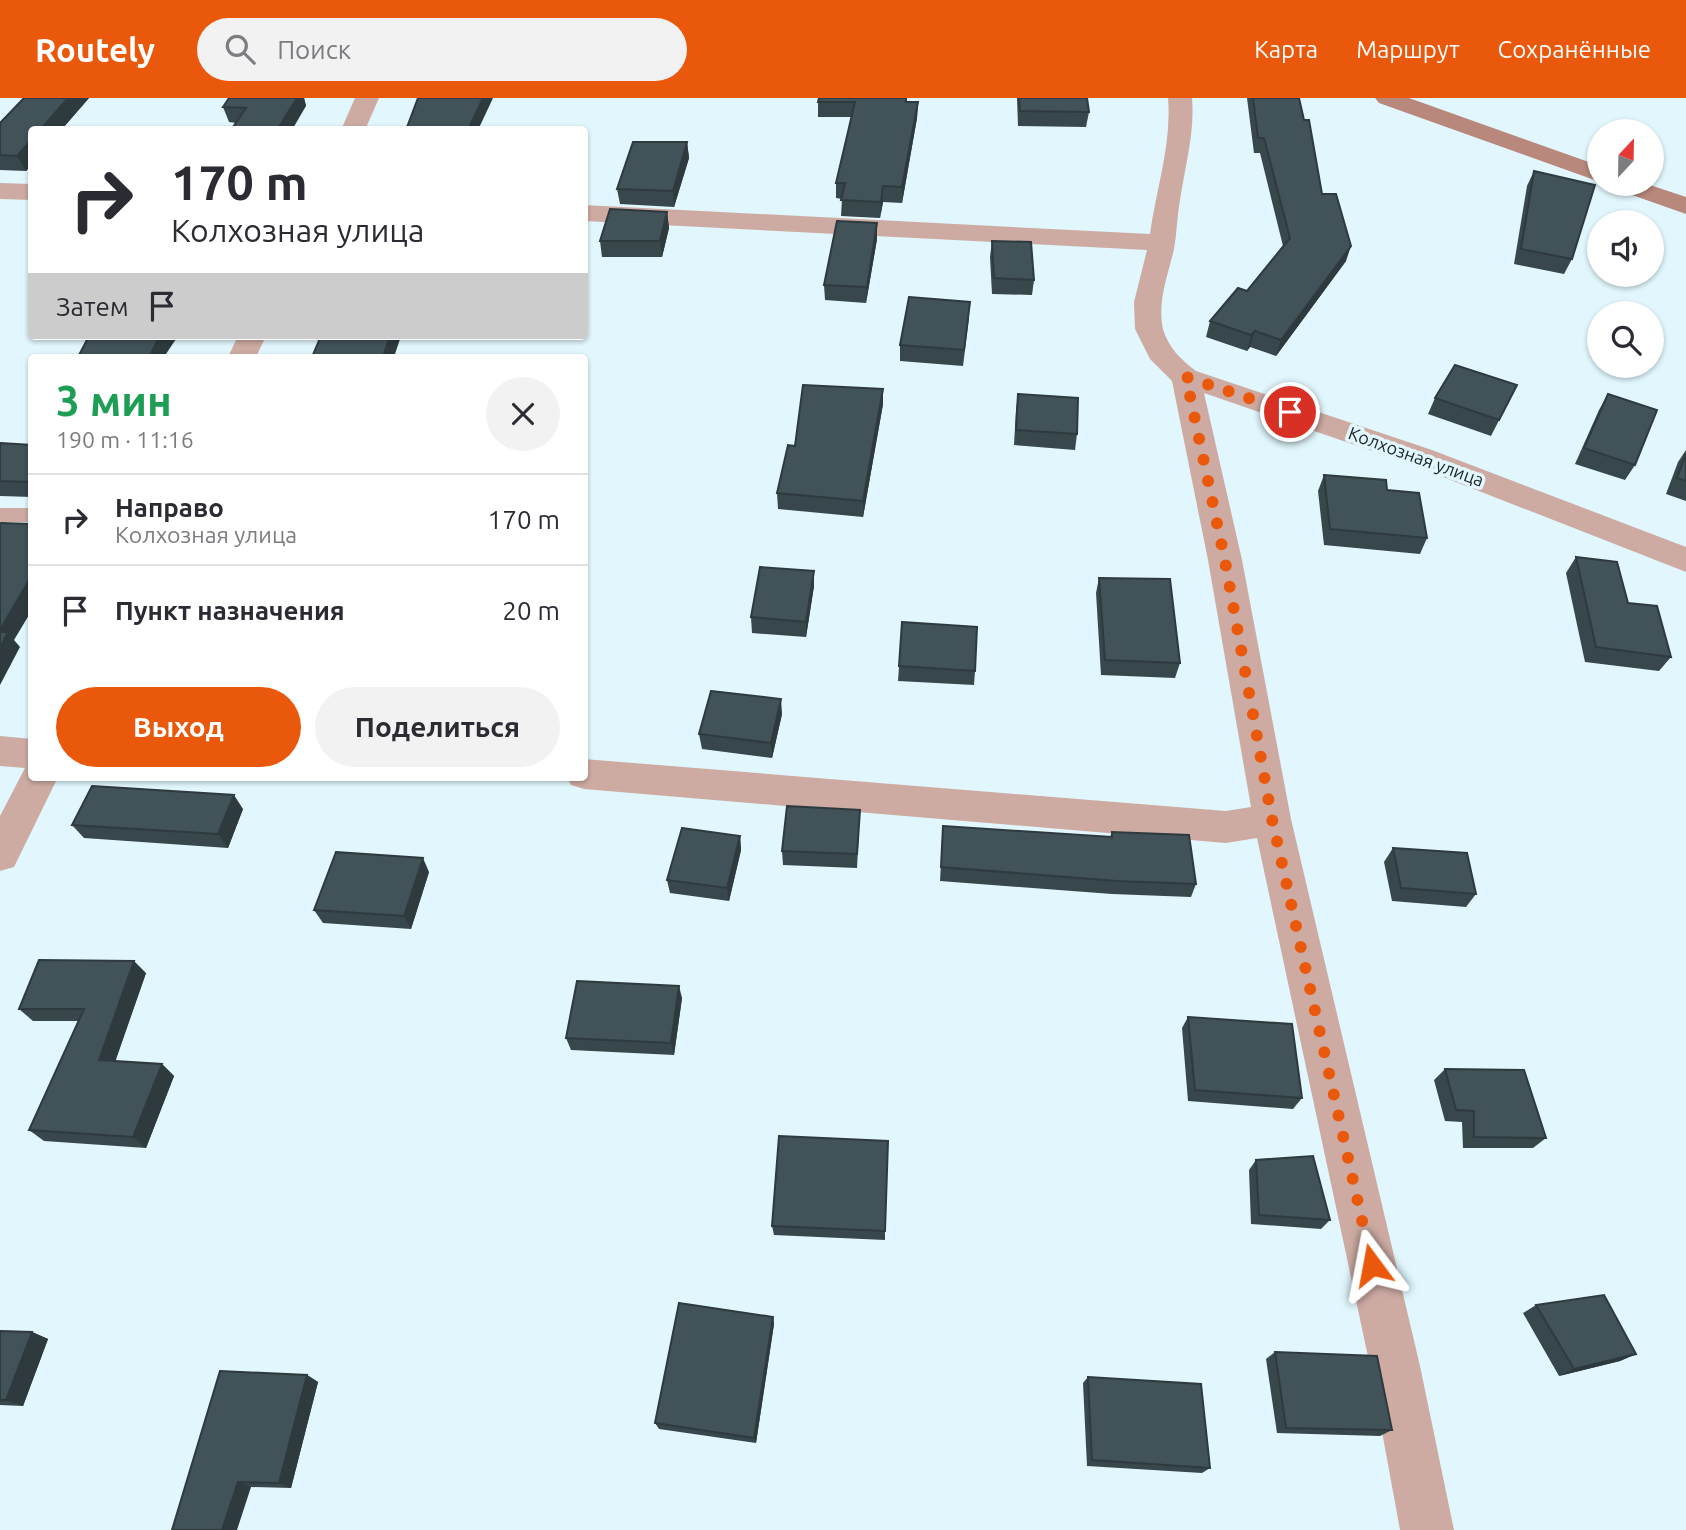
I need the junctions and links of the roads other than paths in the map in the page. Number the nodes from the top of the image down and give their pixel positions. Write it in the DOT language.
graph roads {
  1 [pos="368,98"];
  2 [pos="1180,98"];
  3 [pos="1387,98"];
  4 [pos="355,126"];
  5 [pos="1587,170"];
  6 [pos="0,191"];
  7 [pos="28,192"];
  8 [pos="1658,196"];
  9 [pos="1686,206"];
  10 [pos="588,213"];
  11 [pos="1162,243"];
  12 [pos="1186,377"];
  13 [pos="0,515"];
  14 [pos="28,515"];
  15 [pos="1686,560"];
  16 [pos="0,751"];
  17 [pos="28,754"];
  18 [pos="588,774"];
  19 [pos="37,781"];
  20 [pos="1272,819"];
  21 [pos="0,855"];
  22 [pos="1427,1530"];
  1 -- 4 [label="street"];
  2 -- 11 [label="street, Колхозная улица"];
  3 -- 5 [label="street"];
  6 -- 7 [label="street"];
  8 -- 9 [label="street"];
  10 -- 11 [label="street"];
  11 -- 12 [label="street, Колхозная улица"];
  12 -- 15 [label="street, Колхозная улица"];
  12 -- 20 [label="street"];
  13 -- 14 [label="lane"];
  16 -- 17 [label="street"];
  18 -- 20 [label="street"];
  19 -- 21 [label="street"];
  20 -- 22 [label="street"];
}
